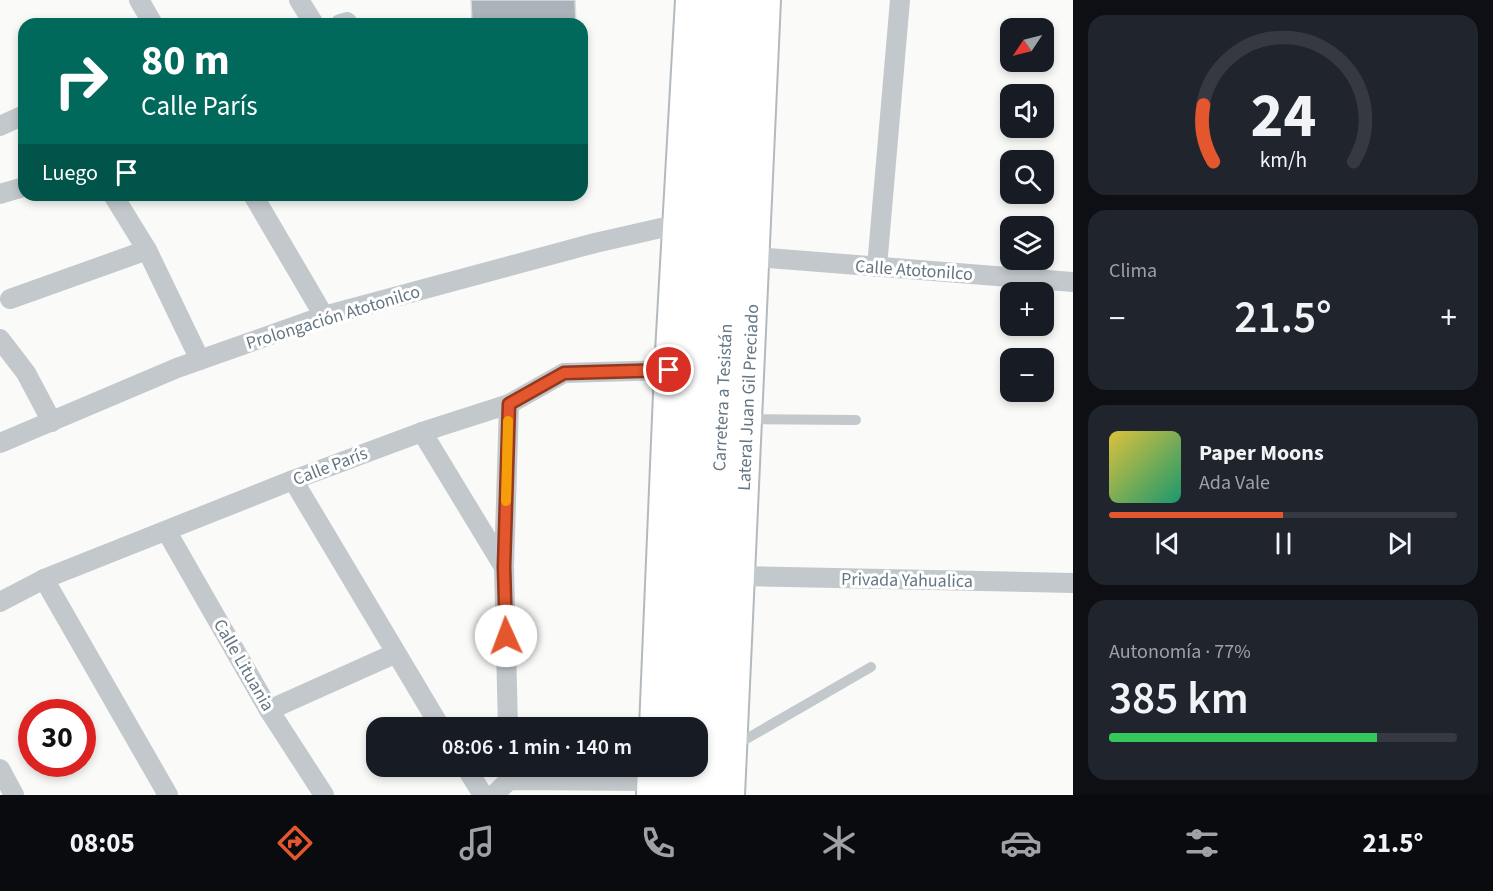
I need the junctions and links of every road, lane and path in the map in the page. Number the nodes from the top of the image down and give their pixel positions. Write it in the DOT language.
graph roads {
  1 [pos="139,0"];
  2 [pos="299,0"];
  3 [pos="690,0"];
  4 [pos="714,0"];
  5 [pos="741,0"];
  6 [pos="766,0"];
  7 [pos="900,0"];
  8 [pos="150,18"];
  9 [pos="310,18"];
  10 [pos="750,77"];
  11 [pos="18,118"];
  12 [pos="0,126"];
  13 [pos="18,188"];
  14 [pos="0,194"];
  15 [pos="117,201"];
  16 [pos="257,201"];
  17 [pos="677,228"];
  18 [pos="147,250"];
  19 [pos="755,256"];
  20 [pos="877,267"];
  21 [pos="1073,282"];
  22 [pos="9,299"];
  23 [pos="324,316"];
  24 [pos="0,339"];
  25 [pos="200,360"];
  26 [pos="669,370"];
  27 [pos="509,404"];
  28 [pos="748,419"];
  29 [pos="856,420"];
  30 [pos="52,422"];
  31 [pos="422,432"];
  32 [pos="0,443"];
  33 [pos="293,480"];
  34 [pos="167,532"];
  35 [pos="504,567"];
  36 [pos="741,576"];
  37 [pos="44,579"];
  38 [pos="1073,584"];
  39 [pos="0,602"];
  40 [pos="394,654"];
  41 [pos="871,667"];
  42 [pos="269,710"];
  43 [pos="434,717"];
  44 [pos="508,717"];
  45 [pos="654,717"];
  46 [pos="682,717"];
  47 [pos="732,747"];
  48 [pos="0,769"];
  49 [pos="472,777"];
  50 [pos="506,777"];
  51 [pos="564,777"];
  52 [pos="659,784"];
  53 [pos="14,795"];
  54 [pos="168,795"];
  55 [pos="324,795"];
  56 [pos="483,795"];
  57 [pos="494,795"];
  58 [pos="704,795"];
  59 [pos="730,795"];
  1 -- 8 [label="street"];
  2 -- 9 [label="street"];
  3 -- 17 [label="main road"];
  4 -- 46 [label="main road, Carretera a Tesistán"];
  5 -- 10 [label="main road, Carretera a Tesistán"];
  6 -- 10 [label="main road, Lateral Juan Gil Preciado"];
  7 -- 20 [label="street"];
  10 -- 19 [label="main road, Lateral Juan Gil Preciado"];
  10 -- 58 [label="main road, Carretera a Tesistán"];
  11 -- 12 [label="street"];
  13 -- 14 [label="street"];
  15 -- 18 [label="street"];
  16 -- 23 [label="street"];
  17 -- 23 [label="street, Prolongación Atotonilco"];
  17 -- 26 [label="main road"];
  18 -- 22 [label="street"];
  18 -- 25 [label="street"];
  19 -- 20 [label="street, Calle Atotonilco"];
  19 -- 28 [label="main road, Lateral Juan Gil Preciado"];
  20 -- 21 [label="street, Calle Atotonilco"];
  23 -- 25 [label="street, Prolongación Atotonilco"];
  24 -- 30 [label="street"];
  25 -- 30 [label="street, Prolongación Atotonilco"];
  26 -- 27 [label="street, Calle París"];
  26 -- 45 [label="main road"];
  27 -- 31 [label="street, Calle París"];
  27 -- 35 [label="street"];
  28 -- 29 [label="lane"];
  28 -- 36 [label="main road, Lateral Juan Gil Preciado"];
  30 -- 32 [label="street, Prolongación Atotonilco"];
  31 -- 33 [label="street, Calle París"];
  31 -- 35 [label="street"];
  33 -- 34 [label="street, Calle París"];
  33 -- 40 [label="street"];
  34 -- 37 [label="street, Calle París"];
  34 -- 42 [label="street, Calle Lituania"];
  35 -- 44 [label="street"];
  36 -- 38 [label="street, Privada Yahualica"];
  36 -- 47 [label="main road, Lateral Juan Gil Preciado"];
  37 -- 39 [label="street, Calle París"];
  37 -- 54 [label="street"];
  40 -- 42 [label="street"];
  40 -- 43 [label="street"];
  41 -- 47 [label="lane"];
  42 -- 55 [label="street, Calle Lituania"];
  47 -- 59 [label="main road, Lateral Juan Gil Preciado"];
  48 -- 53 [label="street"];
  49 -- 56 [label="street"];
  50 -- 57 [label="street"];
  51 -- 52 [label="street"];
}
